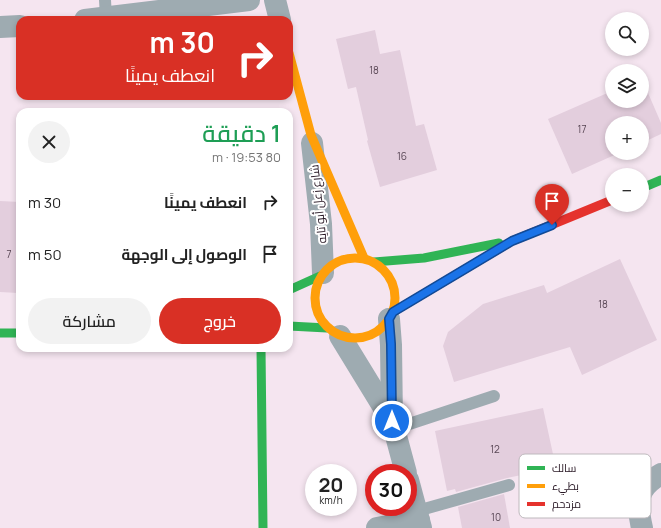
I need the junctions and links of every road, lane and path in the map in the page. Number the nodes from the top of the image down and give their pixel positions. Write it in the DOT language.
graph roads {
  1 [pos="249,0"];
  2 [pos="275,0"];
  3 [pos="99,12"];
  4 [pos="279,16"];
  5 [pos="16,26"];
  6 [pos="0,27"];
  7 [pos="293,68"];
  8 [pos="311,135"];
  9 [pos="661,180"];
  10 [pos="649,185"];
  11 [pos="605,203"];
  12 [pos="512,241"];
  13 [pos="364,258"];
  14 [pos="374,262"];
  15 [pos="322,274"];
  16 [pos="293,288"];
  17 [pos="391,316"];
  18 [pos="293,327"];
  19 [pos="16,332"];
  20 [pos="334,332"];
  21 [pos="0,333"];
  22 [pos="261,352"];
  23 [pos="494,396"];
  24 [pos="393,425"];
  25 [pos="404,464"];
  26 [pos="661,474"];
  27 [pos="651,481"];
  28 [pos="509,484"];
  29 [pos="640,518"];
  30 [pos="419,520"];
  31 [pos="263,528"];
  32 [pos="377,528"];
  33 [pos="642,528"];
  1 -- 3 [label="street"];
  2 -- 4 [label="street"];
  5 -- 6 [label="street"];
  7 -- 8 [label="street, شارع زعل أبو تايه"];
  8 -- 13 [label="street, شارع زعل أبو تايه"];
  8 -- 15 [label="street, شارع زعل أبو تايه"];
  9 -- 10 [label="street"];
  11 -- 12 [label="street"];
  12 -- 14 [label="street"];
  12 -- 17 [label="street"];
  13 -- 14 [label="street"];
  13 -- 15 [label="street"];
  14 -- 17 [label="street"];
  15 -- 16 [label="street"];
  15 -- 20 [label="street"];
  17 -- 20 [label="street"];
  17 -- 24 [label="street"];
  18 -- 20 [label="street"];
  19 -- 21 [label="street"];
  20 -- 24 [label="street"];
  22 -- 31 [label="street"];
  23 -- 24 [label="lane"];
  24 -- 25 [label="street"];
  26 -- 27 [label="street"];
  28 -- 30 [label="lane"];
  29 -- 33 [label="street"];
  30 -- 32 [label="street"];
}
